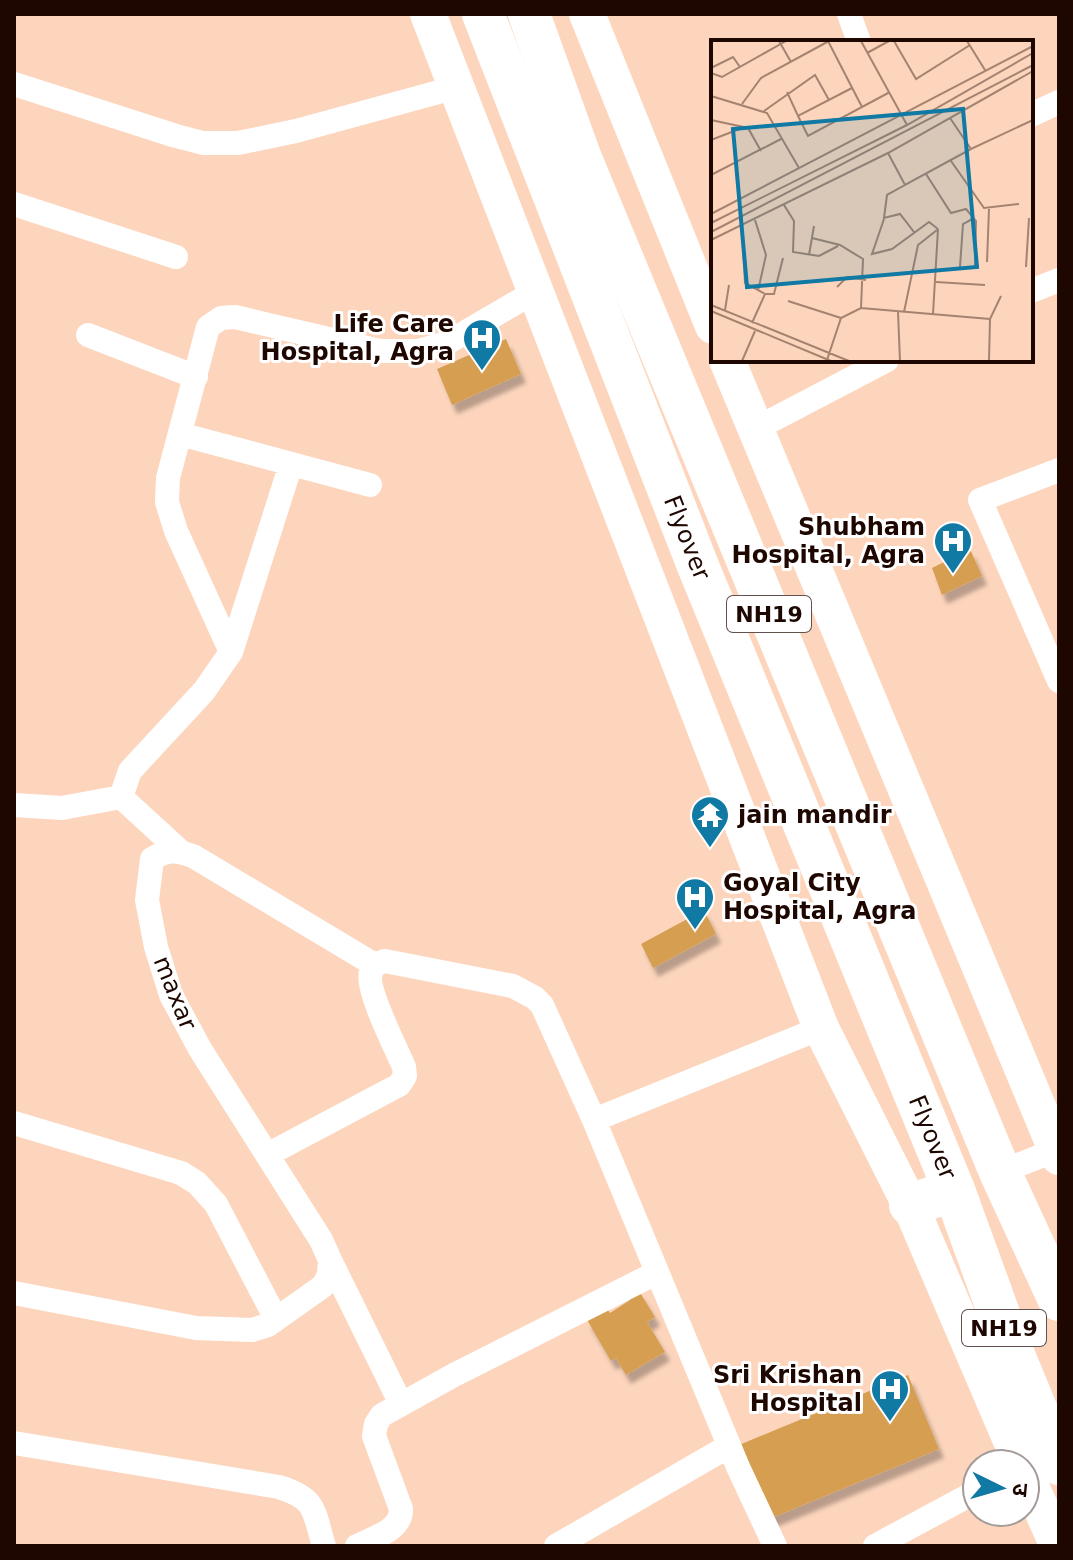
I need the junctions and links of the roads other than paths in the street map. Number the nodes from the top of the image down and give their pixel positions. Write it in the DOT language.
graph roads {
  1 [pos="428,14"];
  2 [pos="483,14"];
  3 [pos="529,14"];
  4 [pos="587,14"];
  5 [pos="849,14"];
  6 [pos="858,40"];
  7 [pos="14,84"];
  8 [pos="457,87"];
  9 [pos="1059,102"];
  10 [pos="1033,114"];
  11 [pos="14,204"];
  12 [pos="176,257"];
  13 [pos="1059,280"];
  14 [pos="1033,290"];
  15 [pos="536,291"];
  16 [pos="711,321"];
  17 [pos="88,335"];
  18 [pos="728,362"];
  19 [pos="883,362"];
  20 [pos="196,377"];
  21 [pos="755,429"];
  22 [pos="180,434"];
  23 [pos="291,464"];
  24 [pos="1059,470"];
  25 [pos="370,485"];
  26 [pos="231,652"];
  27 [pos="1059,681"];
  28 [pos="121,797"];
  29 [pos="14,805"];
  30 [pos="180,851"];
  31 [pos="375,965"];
  32 [pos="821,1028"];
  33 [pos="594,1120"];
  34 [pos="14,1123"];
  35 [pos="1058,1152"];
  36 [pos="267,1155"];
  37 [pos="1000,1172"];
  38 [pos="954,1190"];
  39 [pos="910,1205"];
  40 [pos="330,1260"];
  41 [pos="656,1273"];
  42 [pos="14,1293"];
  43 [pos="1059,1300"];
  44 [pos="276,1319"];
  45 [pos="401,1404"];
  46 [pos="14,1443"];
  47 [pos="729,1446"];
  48 [pos="1014,1448"];
  49 [pos="1059,1464"];
  50 [pos="961,1500"];
  51 [pos="1041,1508"];
  52 [pos="324,1546"];
  53 [pos="357,1546"];
  54 [pos="556,1546"];
  55 [pos="775,1546"];
  56 [pos="875,1546"];
  57 [pos="1058,1546"];
  1 -- 8 [label="main road"];
  2 -- 38 [label="highway, Flyover / NH19"];
  3 -- 37 [label="highway, Flyover / NH19"];
  4 -- 16 [label="main road"];
  5 -- 6 [label="street"];
  7 -- 8 [label="street"];
  8 -- 15 [label="main road"];
  9 -- 10 [label="street"];
  11 -- 12 [label="street"];
  13 -- 14 [label="street"];
  15 -- 20 [label="street"];
  15 -- 32 [label="main road"];
  17 -- 20 [label="street"];
  18 -- 21 [label="main road"];
  19 -- 21 [label="street"];
  20 -- 22 [label="street"];
  21 -- 35 [label="main road"];
  22 -- 23 [label="street"];
  22 -- 26 [label="street"];
  23 -- 25 [label="street"];
  23 -- 26 [label="street"];
  24 -- 27 [label="street"];
  26 -- 28 [label="street"];
  28 -- 29 [label="street"];
  28 -- 30 [label="street"];
  30 -- 31 [label="street"];
  30 -- 36 [label="street, maxar"];
  31 -- 33 [label="street"];
  31 -- 36 [label="street"];
  32 -- 33 [label="street"];
  32 -- 39 [label="main road"];
  33 -- 41 [label="street"];
  34 -- 44 [label="street"];
  35 -- 37 [label="street"];
  36 -- 40 [label="street, maxar"];
  37 -- 43 [label="highway, NH19"];
  38 -- 39 [label="highway"];
  38 -- 49 [label="highway, NH19"];
  39 -- 48 [label="main road"];
  40 -- 44 [label="street"];
  40 -- 45 [label="street, maxar"];
  41 -- 45 [label="street"];
  41 -- 47 [label="street"];
  42 -- 44 [label="street"];
  45 -- 53 [label="street"];
  46 -- 52 [label="street"];
  47 -- 54 [label="street"];
  47 -- 55 [label="street"];
  50 -- 56 [label="street"];
  51 -- 57 [label="main road"];
}
